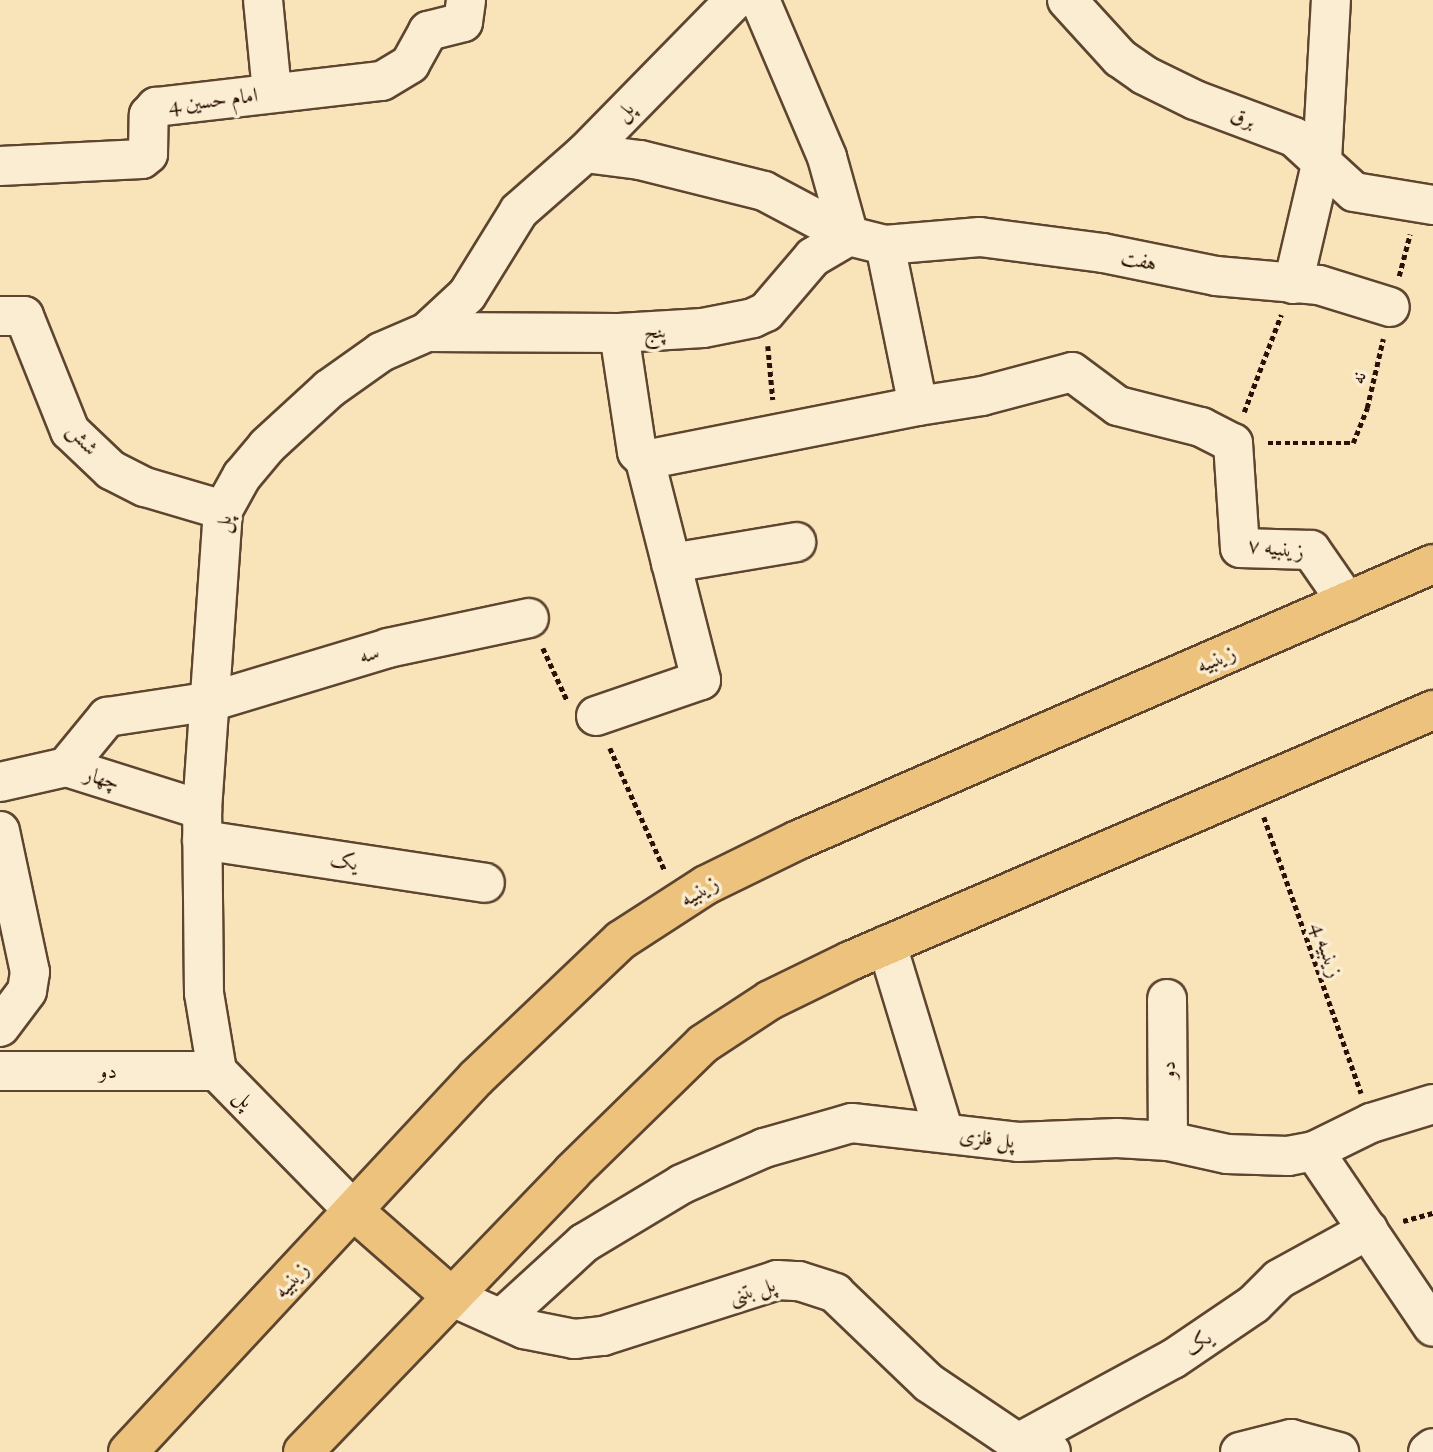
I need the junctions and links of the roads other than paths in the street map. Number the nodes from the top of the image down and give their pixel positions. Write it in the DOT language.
graph roads {
  1 [pos="263,0"];
  2 [pos="466,0"];
  3 [pos="735,0"];
  4 [pos="760,0"];
  5 [pos="1068,0"];
  6 [pos="1331,0"];
  7 [pos="272,92"];
  8 [pos="585,153"];
  9 [pos="1322,160"];
  10 [pos="0,166"];
  11 [pos="1426,204"];
  12 [pos="867,240"];
  13 [pos="1293,284"];
  14 [pos="1390,307"];
  15 [pos="0,316"];
  16 [pos="427,332"];
  17 [pos="619,333"];
  18 [pos="918,405"];
  19 [pos="645,460"];
  20 [pos="223,510"];
  21 [pos="796,542"];
  22 [pos="671,563"];
  23 [pos="1433,564"];
  24 [pos="1347,602"];
  25 [pos="529,618"];
  26 [pos="213,701"];
  27 [pos="1433,710"];
  28 [pos="596,716"];
  29 [pos="66,767"];
  30 [pos="0,782"];
  31 [pos="202,825"];
  32 [pos="0,831"];
  33 [pos="485,883"];
  34 [pos="887,945"];
  35 [pos="1167,999"];
  36 [pos="0,1027"];
  37 [pos="0,1071"];
  38 [pos="217,1071"];
  39 [pos="1433,1104"];
  40 [pos="944,1133"];
  41 [pos="1168,1141"];
  42 [pos="1314,1150"];
  43 [pos="354,1211"];
  44 [pos="1368,1230"];
  45 [pos="452,1297"];
  46 [pos="503,1317"];
  47 [pos="1433,1327"];
  48 [pos="1035,1448"];
  49 [pos="1433,1448"];
  50 [pos="128,1452"];
  51 [pos="303,1452"];
  52 [pos="1240,1452"];
  53 [pos="1339,1452"];
  54 [pos="1428,1452"];
  1 -- 7 [label="street"];
  2 -- 7 [label="street, امام حسین 4"];
  3 -- 8 [label="street, پل"];
  4 -- 12 [label="street"];
  5 -- 9 [label="street, برق"];
  6 -- 9 [label="street"];
  7 -- 10 [label="street, امام حسین 4"];
  8 -- 12 [label="street"];
  8 -- 16 [label="street, پل"];
  9 -- 11 [label="street, برق"];
  9 -- 13 [label="street"];
  12 -- 13 [label="street, هفت"];
  12 -- 17 [label="street, پنج"];
  12 -- 18 [label="street"];
  13 -- 14 [label="street, هفت"];
  15 -- 20 [label="street, شش"];
  16 -- 17 [label="street, پنج"];
  16 -- 20 [label="street, پل"];
  17 -- 19 [label="street"];
  18 -- 19 [label="street"];
  18 -- 24 [label="street, زینبیه ۷"];
  19 -- 22 [label="street"];
  20 -- 26 [label="street, پل"];
  21 -- 22 [label="street"];
  22 -- 28 [label="street"];
  23 -- 24 [label="main road, زینبیه"];
  24 -- 43 [label="main road, زینبیه"];
  25 -- 26 [label="street, سه"];
  26 -- 29 [label="street, سه"];
  26 -- 31 [label="street, پل"];
  27 -- 34 [label="main road"];
  29 -- 30 [label="street, چهار"];
  29 -- 31 [label="street, چهار"];
  31 -- 33 [label="street, یک"];
  31 -- 38 [label="street, پل"];
  32 -- 36 [label="street"];
  34 -- 40 [label="street"];
  34 -- 45 [label="main road"];
  35 -- 41 [label="street, دو"];
  37 -- 38 [label="street, دو"];
  38 -- 43 [label="street, پل"];
  39 -- 42 [label="street, پل فلزی"];
  40 -- 41 [label="street, پل فلزی"];
  40 -- 46 [label="street, پل فلزی"];
  41 -- 42 [label="street, پل فلزی"];
  42 -- 44 [label="street"];
  43 -- 45 [label="main road"];
  43 -- 50 [label="main road, زینبیه"];
  44 -- 47 [label="street"];
  44 -- 48 [label="street, یک"];
  45 -- 46 [label="street, پل بتنی"];
  45 -- 51 [label="main road"];
  46 -- 48 [label="street, پل بتنی"];
  49 -- 54 [label="street"];
  52 -- 53 [label="street"];
}
